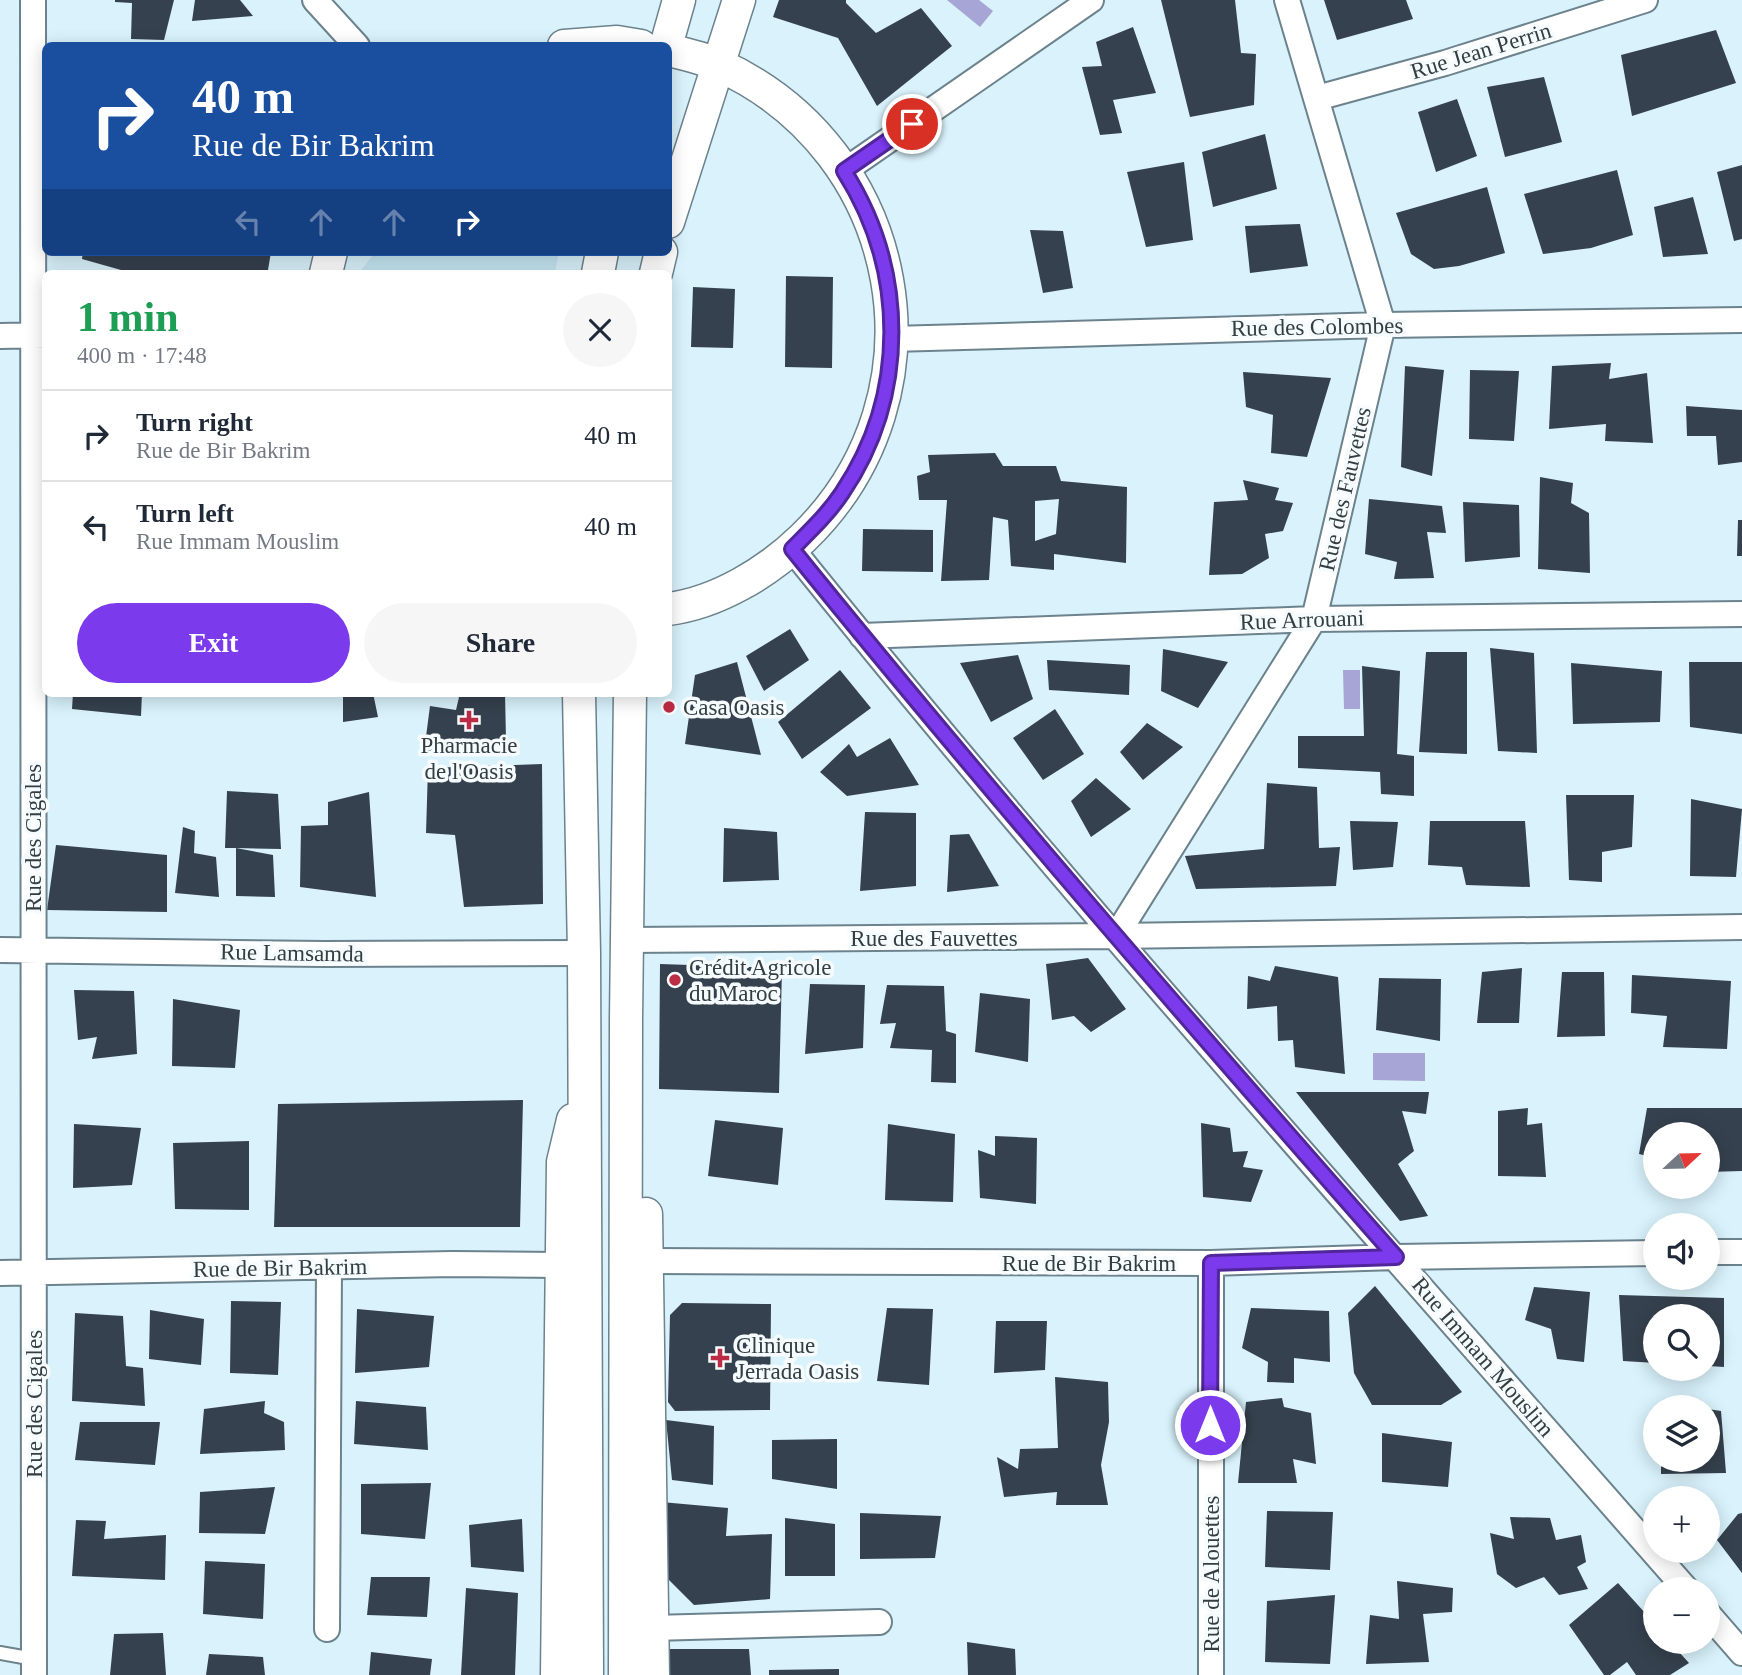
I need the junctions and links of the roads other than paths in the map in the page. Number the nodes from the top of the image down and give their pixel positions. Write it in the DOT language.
graph roads {
  1 [pos="33,0"];
  2 [pos="315,0"];
  3 [pos="679,0"];
  4 [pos="739,0"];
  5 [pos="1091,0"];
  6 [pos="1287,0"];
  7 [pos="1645,0"];
  8 [pos="354,42"];
  9 [pos="668,42"];
  10 [pos="672,50"];
  11 [pos="718,65"];
  12 [pos="1317,98"];
  13 [pos="844,171"];
  14 [pos="672,209"];
  15 [pos="1742,320"];
  16 [pos="1383,325"];
  17 [pos="39,335"];
  18 [pos="0,336"];
  19 [pos="892,339"];
  20 [pos="792,549"];
  21 [pos="672,608"];
  22 [pos="1742,614"];
  23 [pos="1314,619"];
  24 [pos="862,635"];
  25 [pos="579,697"];
  26 [pos="630,697"];
  27 [pos="1742,927"];
  28 [pos="1116,936"];
  29 [pos="627,940"];
  30 [pos="0,950"];
  31 [pos="34,950"];
  32 [pos="584,953"];
  33 [pos="626,1020"];
  34 [pos="585,1067"];
  35 [pos="1720,1252"];
  36 [pos="1742,1252"];
  37 [pos="1643,1253"];
  38 [pos="1396,1257"];
  39 [pos="648,1261"];
  40 [pos="1211,1263"];
  41 [pos="560,1265"];
  42 [pos="329,1267"];
  43 [pos="34,1272"];
  44 [pos="0,1273"];
  45 [pos="1676,1577"];
  46 [pos="878,1622"];
  47 [pos="652,1628"];
  48 [pos="1720,1628"];
  49 [pos="327,1629"];
  50 [pos="0,1653"];
  51 [pos="1742,1653"];
  52 [pos="34,1667"];
  53 [pos="557,1675"];
  54 [pos="587,1675"];
  55 [pos="625,1675"];
  56 [pos="653,1675"];
  57 [pos="1211,1675"];
  1 -- 17 [label="street, Rue des Cigales"];
  2 -- 8 [label="street"];
  3 -- 9 [label="street"];
  4 -- 11 [label="street"];
  5 -- 13 [label="street"];
  6 -- 12 [label="street, Rue des Fauvettes"];
  7 -- 12 [label="street, Rue Jean Perrin"];
  10 -- 11 [label="street"];
  11 -- 13 [label="street"];
  11 -- 14 [label="street"];
  12 -- 16 [label="street, Rue des Fauvettes"];
  13 -- 19 [label="street"];
  15 -- 16 [label="street, Rue des Colombes"];
  16 -- 19 [label="street, Rue des Colombes"];
  16 -- 23 [label="street, Rue des Fauvettes"];
  17 -- 18 [label="street"];
  17 -- 31 [label="street, Rue des Cigales"];
  19 -- 20 [label="street"];
  20 -- 21 [label="street"];
  20 -- 24 [label="street, Rue Immam Mouslim"];
  22 -- 23 [label="street, Rue Arrouani"];
  23 -- 24 [label="street, Rue Arrouani"];
  23 -- 28 [label="street, Rue des Fauvettes"];
  24 -- 28 [label="street, Rue Immam Mouslim"];
  25 -- 32 [label="street"];
  26 -- 29 [label="street"];
  27 -- 28 [label="street, Rue des Fauvettes"];
  28 -- 29 [label="street, Rue des Fauvettes"];
  28 -- 38 [label="street, Rue Immam Mouslim"];
  29 -- 33 [label="street"];
  30 -- 31 [label="street, Rue Lamsamda"];
  31 -- 32 [label="street, Rue Lamsamda"];
  31 -- 43 [label="street, Rue des Cigales"];
  32 -- 34 [label="street"];
  33 -- 39 [label="street"];
  33 -- 55 [label="street"];
  34 -- 41 [label="street"];
  34 -- 54 [label="street"];
  35 -- 36 [label="street"];
  37 -- 38 [label="street, Rue de Bir Bakrim"];
  38 -- 40 [label="street, Rue de Bir Bakrim"];
  38 -- 45 [label="street, Rue Immam Mouslim"];
  39 -- 40 [label="street, Rue de Bir Bakrim"];
  39 -- 47 [label="street"];
  40 -- 57 [label="street, Rue de Alouettes"];
  41 -- 42 [label="street, Rue de Bir Bakrim"];
  41 -- 53 [label="street"];
  42 -- 43 [label="street, Rue de Bir Bakrim"];
  42 -- 49 [label="street"];
  43 -- 44 [label="street, Rue de Bir Bakrim"];
  43 -- 52 [label="street, Rue des Cigales"];
  46 -- 47 [label="street"];
  47 -- 56 [label="street"];
  48 -- 51 [label="street"];
  50 -- 52 [label="lane"];
}
